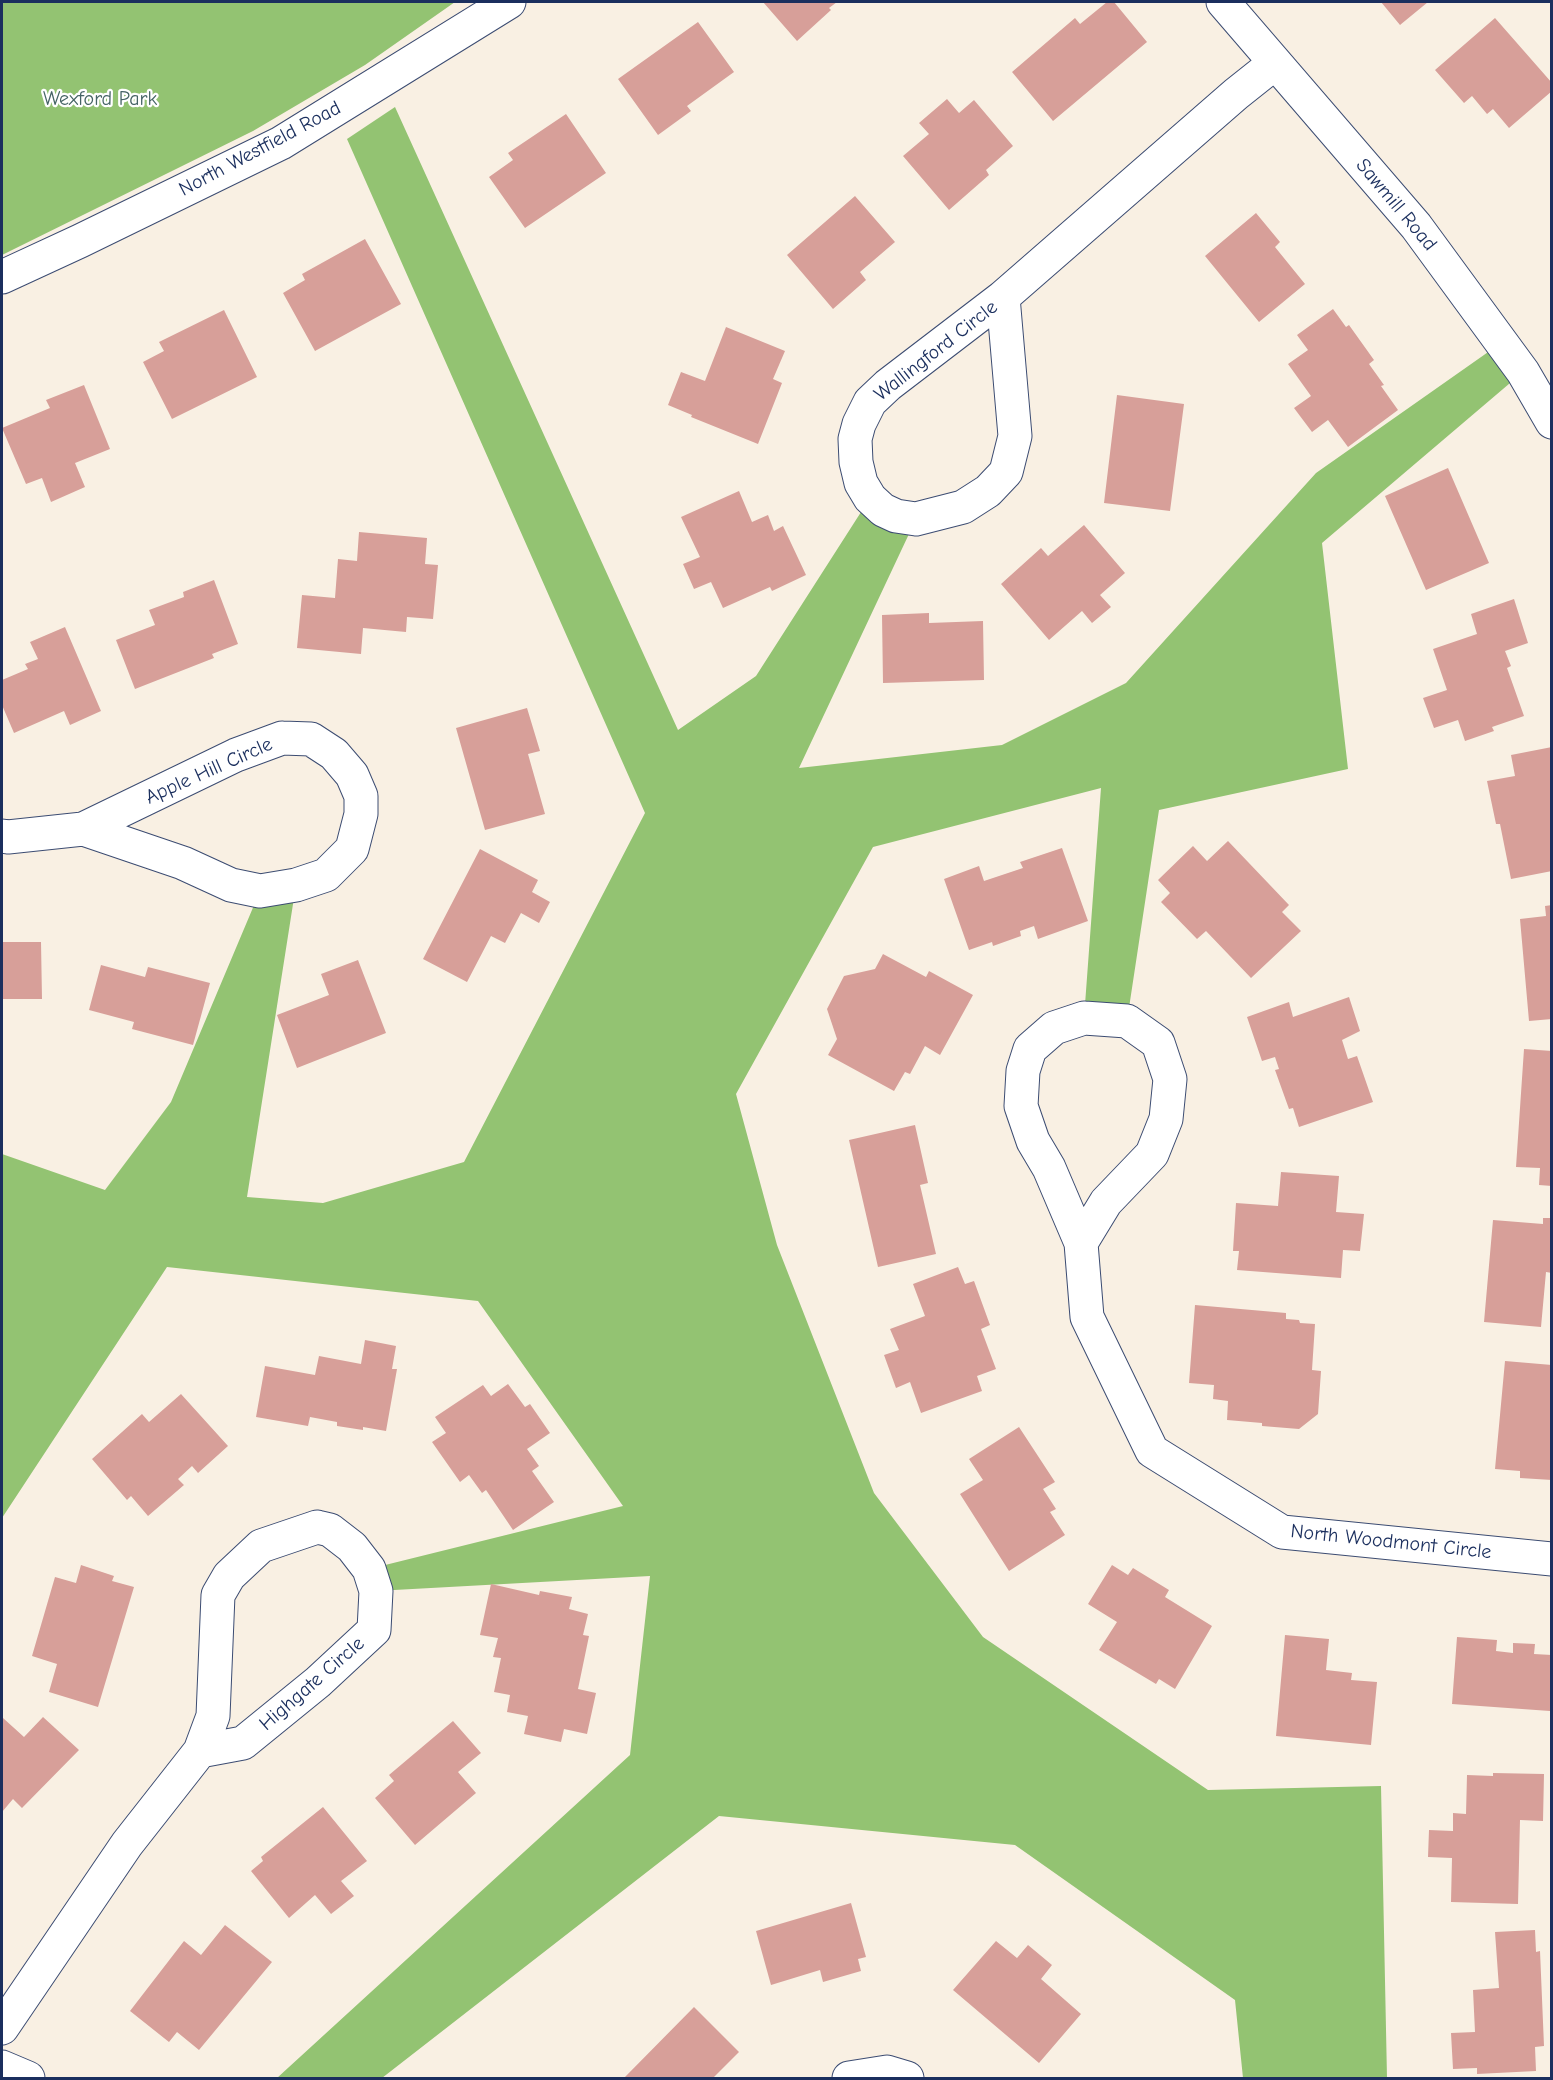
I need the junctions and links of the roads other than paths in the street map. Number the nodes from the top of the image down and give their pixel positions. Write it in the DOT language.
graph roads {
  1 [pos="509,2"];
  2 [pos="1223,2"];
  3 [pos="1275,63"];
  4 [pos="2,277"];
  5 [pos="1004,297"];
  6 [pos="1551,418"];
  7 [pos="83,829"];
  8 [pos="2,836"];
  9 [pos="1081,1243"];
  10 [pos="1551,1559"];
  11 [pos="200,1751"];
  12 [pos="2,2028"];
  13 [pos="2,2067"];
  14 [pos="28,2079"];
  15 [pos="849,2079"];
  16 [pos="908,2079"];
  1 -- 4 [label="street, North Westfield Road"];
  2 -- 3 [label="street, Sawmill Road"];
  3 -- 5 [label="street, Wallingford Circle"];
  3 -- 6 [label="street, Sawmill Road"];
  5 -- 5 [label="street, Wallingford Circle"];
  7 -- 7 [label="street, Apple Hill Circle"];
  7 -- 8 [label="street, Apple Hill Circle"];
  9 -- 9 [label="street, North Woodmont Circle"];
  9 -- 10 [label="street, North Woodmont Circle"];
  11 -- 11 [label="street, Highgate Circle"];
  11 -- 12 [label="street, Highgate Circle"];
  13 -- 14 [label="street"];
  15 -- 16 [label="street"];
}
